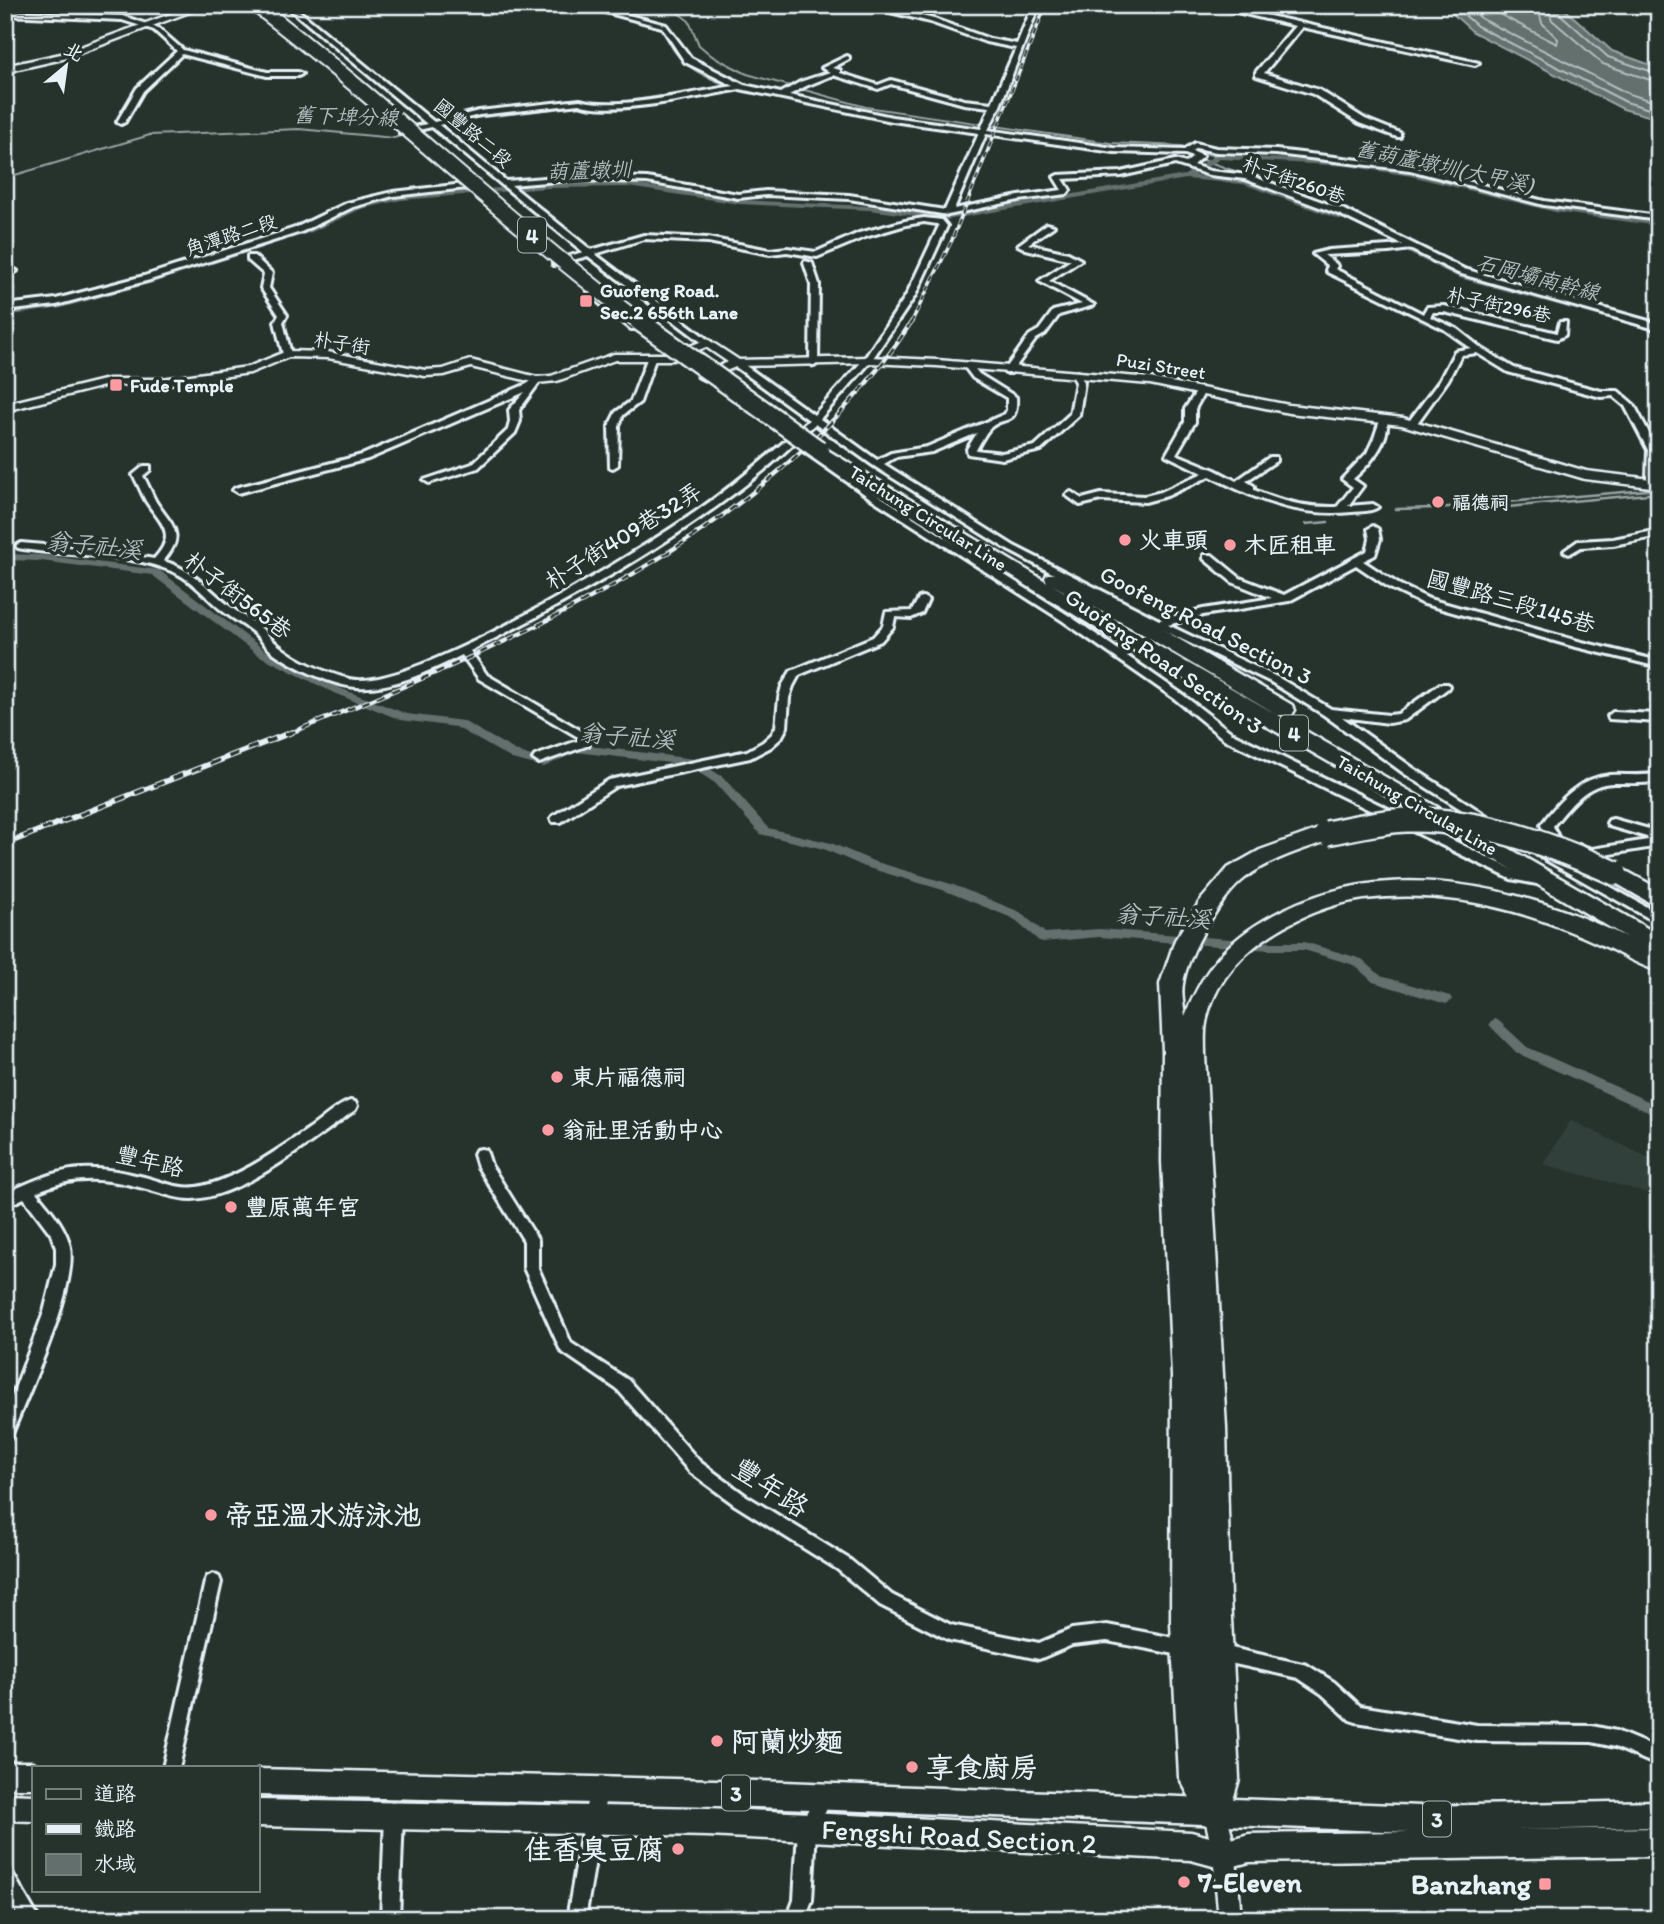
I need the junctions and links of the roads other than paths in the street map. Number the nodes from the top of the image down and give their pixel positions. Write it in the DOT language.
graph roads {
  1 [pos="187,5"];
  2 [pos="204,5"];
  3 [pos="247,5"];
  4 [pos="256,5"];
  5 [pos="272,5"];
  6 [pos="288,5"];
  7 [pos="582,5"];
  8 [pos="866,5"];
  9 [pos="1036,5"];
  10 [pos="1211,5"];
  11 [pos="5,13"];
  12 [pos="141,25"];
  13 [pos="1300,25"];
  14 [pos="1020,47"];
  15 [pos="181,51"];
  16 [pos="847,58"];
  17 [pos="1475,63"];
  18 [pos="5,66"];
  19 [pos="298,74"];
  20 [pos="833,74"];
  21 [pos="741,87"];
  22 [pos="782,95"];
  23 [pos="773,101"];
  24 [pos="996,106"];
  25 [pos="121,122"];
  26 [pos="433,122"];
  27 [pos="985,131"];
  28 [pos="402,132"];
  29 [pos="1397,135"];
  30 [pos="1189,149"];
  31 [pos="1188,164"];
  32 [pos="506,183"];
  33 [pos="464,186"];
  34 [pos="948,213"];
  35 [pos="1659,218"];
  36 [pos="1050,226"];
  37 [pos="1411,246"];
  38 [pos="589,253"];
  39 [pos="251,258"];
  40 [pos="556,263"];
  41 [pos="808,263"];
  42 [pos="5,267"];
  43 [pos="5,276"];
  44 [pos="5,308"];
  45 [pos="1425,318"];
  46 [pos="1563,324"];
  47 [pos="1659,327"];
  48 [pos="707,342"];
  49 [pos="1478,350"];
  50 [pos="286,354"];
  51 [pos="673,356"];
  52 [pos="651,359"];
  53 [pos="869,360"];
  54 [pos="736,363"];
  55 [pos="814,363"];
  56 [pos="968,366"];
  57 [pos="1008,370"];
  58 [pos="1075,374"];
  59 [pos="702,377"];
  60 [pos="533,383"];
  61 [pos="1200,391"];
  62 [pos="1615,393"];
  63 [pos="7,406"];
  64 [pos="814,420"];
  65 [pos="1384,420"];
  66 [pos="987,424"];
  67 [pos="1412,424"];
  68 [pos="792,439"];
  69 [pos="1654,442"];
  70 [pos="1273,459"];
  71 [pos="877,464"];
  72 [pos="613,465"];
  73 [pos="147,468"];
  74 [pos="1212,472"];
  75 [pos="429,480"];
  76 [pos="1656,480"];
  77 [pos="238,490"];
  78 [pos="1071,495"];
  79 [pos="1256,496"];
  80 [pos="1373,507"];
  81 [pos="1340,510"];
  82 [pos="930,520"];
  83 [pos="1373,529"];
  84 [pos="1659,533"];
  85 [pos="989,544"];
  86 [pos="21,546"];
  87 [pos="1569,551"];
  88 [pos="1208,557"];
  89 [pos="1358,562"];
  90 [pos="156,563"];
  91 [pos="1285,599"];
  92 [pos="923,600"];
  93 [pos="1158,624"];
  94 [pos="464,650"];
  95 [pos="1659,664"];
  96 [pos="1444,686"];
  97 [pos="1328,712"];
  98 [pos="1613,716"];
  99 [pos="1659,718"];
  100 [pos="539,759"];
  101 [pos="1659,777"];
  102 [pos="556,819"];
  103 [pos="1613,823"];
  104 [pos="1553,839"];
  105 [pos="1544,855"];
  106 [pos="1544,881"];
  107 [pos="1659,900"];
  108 [pos="1659,920"];
  109 [pos="1659,933"];
  110 [pos="1659,948"];
  111 [pos="1659,963"];
  112 [pos="350,1106"];
  113 [pos="481,1154"];
  114 [pos="26,1189"];
  115 [pos="5,1200"];
  116 [pos="1198,1377"];
  117 [pos="5,1434"];
  118 [pos="213,1582"];
  119 [pos="1180,1647"];
  120 [pos="1227,1655"];
  121 [pos="1659,1758"];
  122 [pos="171,1766"];
  123 [pos="5,1774"];
  124 [pos="32,1775"];
  125 [pos="259,1782"];
  126 [pos="598,1790"];
  127 [pos="824,1797"];
  128 [pos="5,1807"];
  129 [pos="32,1808"];
  130 [pos="259,1813"];
  131 [pos="1215,1813"];
  132 [pos="1659,1814"];
  133 [pos="394,1816"];
  134 [pos="593,1819"];
  135 [pos="807,1829"];
  136 [pos="1659,1842"];
  137 [pos="1224,1855"];
  138 [pos="5,1877"];
  139 [pos="30,1919"];
  140 [pos="390,1919"];
  141 [pos="576,1919"];
  142 [pos="796,1919"];
  143 [pos="1230,1919"];
  1 -- 12 [label="street"];
  2 -- 12 [label="street"];
  3 -- 28 [label="street, 國豐路二段"];
  4 -- 82 [label="highway, Taichung Circular Line / 4, bridge"];
  5 -- 85 [label="highway, Taichung Circular Line / 4"];
  6 -- 26 [label="street, 國豐路二段"];
  7 -- 21 [label="street"];
  8 -- 14 [label="street"];
  9 -- 14 [label="street"];
  10 -- 13 [label="street"];
  11 -- 12 [label="street"];
  12 -- 15 [label="street"];
  12 -- 18 [label="street"];
  13 -- 17 [label="street"];
  13 -- 29 [label="street"];
  14 -- 24 [label="street"];
  15 -- 19 [label="street"];
  15 -- 25 [label="street"];
  16 -- 20 [label="street"];
  20 -- 22 [label="street"];
  20 -- 24 [label="street"];
  21 -- 22 [label="street"];
  21 -- 26 [label="street"];
  22 -- 23 [label="street"];
  22 -- 27 [label="street"];
  24 -- 27 [label="street"];
  26 -- 28 [label="street"];
  26 -- 32 [label="street, 國豐路二段"];
  27 -- 30 [label="street"];
  27 -- 34 [label="street"];
  28 -- 33 [label="street, 國豐路二段"];
  30 -- 31 [label="street"];
  30 -- 35 [label="street"];
  31 -- 34 [label="street, 朴子街260巷"];
  31 -- 37 [label="street, 朴子街260巷"];
  32 -- 34 [label="street"];
  32 -- 38 [label="street, 國豐路二段"];
  33 -- 40 [label="street, 國豐路二段"];
  33 -- 44 [label="street, 角潭路二段"];
  36 -- 57 [label="street"];
  37 -- 45 [label="street"];
  37 -- 47 [label="street, 朴子街260巷"];
  38 -- 40 [label="street"];
  38 -- 48 [label="street, 國豐路二段"];
  38 -- 53 [label="street, 朴子街409巷32弄"];
  39 -- 50 [label="street"];
  40 -- 51 [label="street, 國豐路二段"];
  41 -- 55 [label="street"];
  42 -- 43 [label="street"];
  45 -- 46 [label="street, 朴子街296巷"];
  45 -- 49 [label="street, 朴子街296巷"];
  48 -- 51 [label="street, 朴子街"];
  48 -- 54 [label="street, 國豐路二段"];
  49 -- 62 [label="street"];
  49 -- 67 [label="street"];
  50 -- 60 [label="street, 朴子街"];
  50 -- 63 [label="street, 朴子街"];
  51 -- 52 [label="street, 朴子街"];
  51 -- 59 [label="street, Guofeng Road Section 3"];
  52 -- 60 [label="street, 朴子街"];
  52 -- 72 [label="street"];
  53 -- 55 [label="street, Puzi Street"];
  53 -- 56 [label="street, Puzi Street"];
  53 -- 64 [label="street, 朴子街409巷32弄"];
  54 -- 55 [label="street, Puzi Street"];
  54 -- 59 [label="street"];
  54 -- 64 [label="street, Goofeng Road Section 3"];
  56 -- 57 [label="street, Puzi Street"];
  56 -- 66 [label="street"];
  57 -- 58 [label="street, Puzi Street"];
  58 -- 61 [label="street, Puzi Street"];
  58 -- 66 [label="street"];
  59 -- 68 [label="street, Guofeng Road Section 3"];
  60 -- 75 [label="street"];
  60 -- 77 [label="street"];
  61 -- 65 [label="street, Puzi Street"];
  61 -- 74 [label="street"];
  62 -- 69 [label="street"];
  64 -- 68 [label="street, 朴子街409巷32弄"];
  64 -- 71 [label="street, Goofeng Road Section 3"];
  65 -- 67 [label="street, Puzi Street"];
  65 -- 81 [label="street"];
  66 -- 71 [label="street"];
  67 -- 76 [label="street, Puzi Street"];
  68 -- 94 [label="street, 朴子街409巷32弄"];
  68 -- 106 [label="street, Guofeng Road Section 3"];
  69 -- 76 [label="street"];
  70 -- 79 [label="street"];
  71 -- 93 [label="street, Goofeng Road Section 3"];
  73 -- 90 [label="street"];
  74 -- 78 [label="street"];
  74 -- 79 [label="street"];
  79 -- 81 [label="street"];
  80 -- 81 [label="street"];
  82 -- 106 [label="highway, bridge"];
  82 -- 110 [label="highway, Taichung Circular Line / 4, bridge"];
  83 -- 89 [label="street"];
  84 -- 87 [label="street"];
  85 -- 109 [label="highway, Taichung Circular Line / 4, bridge"];
  85 -- 109 [label="highway, bridge"];
  86 -- 90 [label="street, 朴子街565巷"];
  88 -- 91 [label="street"];
  89 -- 91 [label="street"];
  89 -- 95 [label="street, 國豐路三段145巷"];
  90 -- 94 [label="street, 朴子街565巷"];
  91 -- 93 [label="street"];
  92 -- 102 [label="street"];
  93 -- 97 [label="street, Goofeng Road Section 3"];
  94 -- 100 [label="street"];
  96 -- 97 [label="street"];
  97 -- 105 [label="street, Goofeng Road Section 3"];
  98 -- 99 [label="street"];
  101 -- 104 [label="street"];
  103 -- 104 [label="street"];
  104 -- 105 [label="street"];
  105 -- 108 [label="street, Goofeng Road Section 3"];
  106 -- 110 [label="street, Guofeng Road Section 3"];
  107 -- 116 [label="highway, bridge"];
  111 -- 116 [label="highway"];
  112 -- 114 [label="street, 豐年路"];
  113 -- 119 [label="street, 豐年路"];
  114 -- 115 [label="street, 豐年路"];
  114 -- 117 [label="street"];
  116 -- 131 [label="highway"];
  118 -- 122 [label="street"];
  120 -- 121 [label="street"];
  123 -- 124 [label="main road"];
  125 -- 126 [label="main road, Fengshi Road Section 2 / 3"];
  126 -- 127 [label="main road, Fengshi Road Section 2 / 3"];
  126 -- 134 [label="street"];
  127 -- 131 [label="main road, Fengshi Road Section 2 / 3"];
  127 -- 135 [label="street"];
  128 -- 129 [label="main road"];
  130 -- 133 [label="main road, Fengshi Road Section 2 / 3"];
  131 -- 132 [label="main road, Fengshi Road Section 2 / 3"];
  131 -- 137 [label="street"];
  133 -- 134 [label="main road, Fengshi Road Section 2 / 3"];
  133 -- 140 [label="street"];
  134 -- 135 [label="main road, Fengshi Road Section 2 / 3"];
  134 -- 141 [label="street"];
  135 -- 137 [label="main road, Fengshi Road Section 2 / 3"];
  135 -- 142 [label="street"];
  136 -- 137 [label="main road, Fengshi Road Section 2 / 3"];
  137 -- 143 [label="street"];
  138 -- 139 [label="street"];
}
